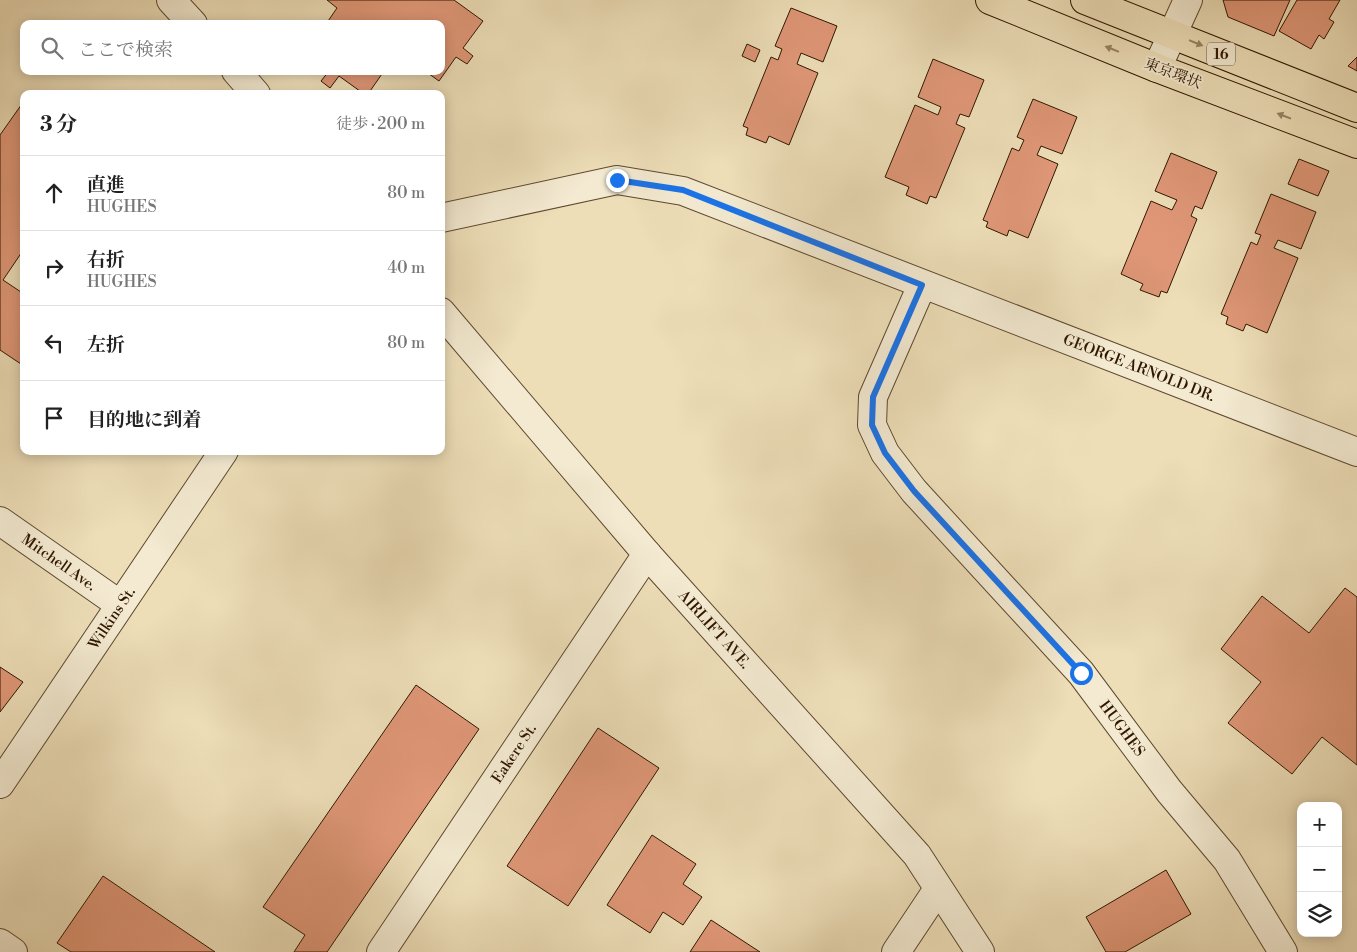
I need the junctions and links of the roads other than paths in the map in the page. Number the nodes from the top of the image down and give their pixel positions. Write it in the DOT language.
graph roads {
  1 [pos="171,0"];
  2 [pos="990,0"];
  3 [pos="1085,0"];
  4 [pos="1188,0"];
  5 [pos="189,20"];
  6 [pos="1171,34"];
  7 [pos="1157,68"];
  8 [pos="239,75"];
  9 [pos="253,90"];
  10 [pos="1357,108"];
  11 [pos="1357,144"];
  12 [pos="445,217"];
  13 [pos="922,285"];
  14 [pos="445,317"];
  15 [pos="1357,452"];
  16 [pos="221,455"];
  17 [pos="0,521"];
  18 [pos="647,554"];
  19 [pos="119,604"];
  20 [pos="0,784"];
  21 [pos="938,889"];
  22 [pos="0,943"];
  23 [pos="12,952"];
  24 [pos="381,952"];
  25 [pos="896,952"];
  26 [pos="980,952"];
  27 [pos="1283,952"];
  1 -- 5 [label="street"];
  7 -- 2 [label="highway, 東京環状 / 16, one-way"];
  3 -- 6 [label="highway, 16"];
  4 -- 6 [label="street"];
  6 -- 7 [label="street"];
  6 -- 10 [label="highway, 16, one-way"];
  11 -- 7 [label="highway, 東京環状 / 16, one-way"];
  8 -- 9 [label="street"];
  12 -- 13 [label="street, GEORGE ARNOLD DR."];
  13 -- 15 [label="street, GEORGE ARNOLD DR."];
  13 -- 27 [label="street, HUGHES"];
  14 -- 18 [label="street, AIRLIFT AVE."];
  16 -- 19 [label="street, Wilkins St."];
  17 -- 19 [label="street, Mitchell Ave."];
  18 -- 21 [label="street, AIRLIFT AVE."];
  18 -- 24 [label="street, Eakere St."];
  19 -- 20 [label="street, Wilkins St."];
  21 -- 25 [label="street"];
  21 -- 26 [label="street, AIRLIFT AVE."];
  22 -- 23 [label="street"];
}
